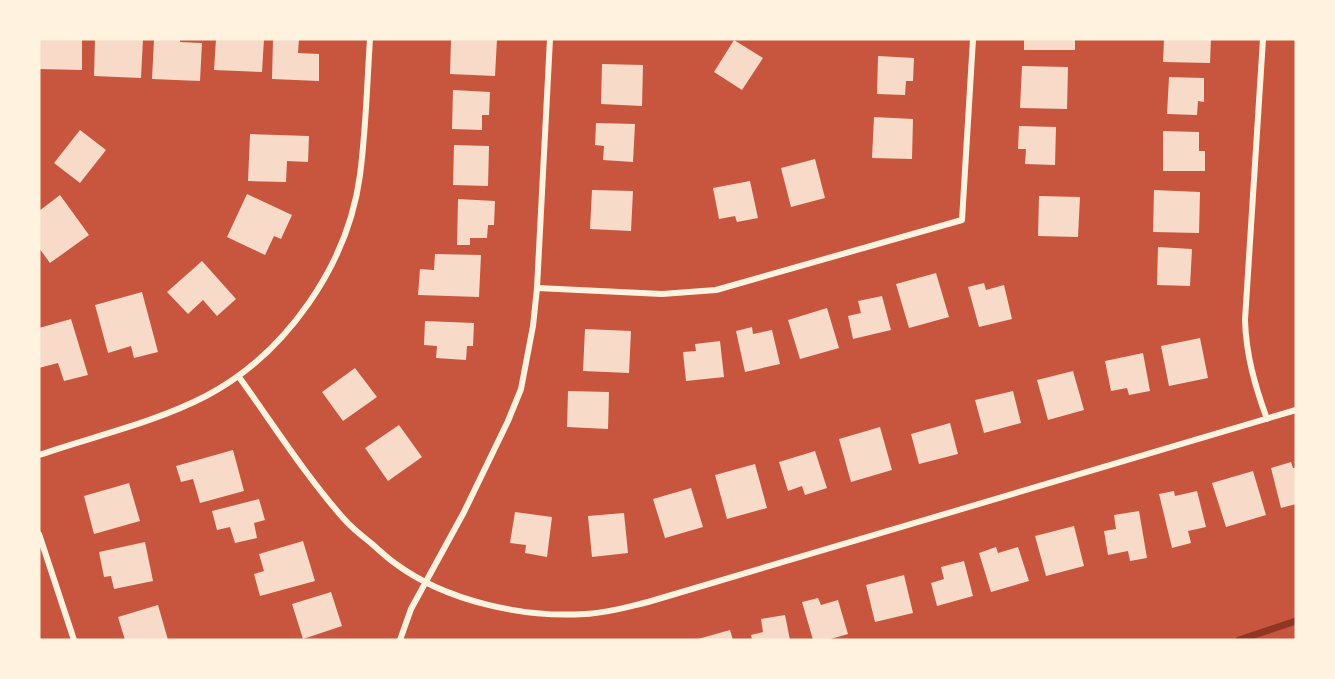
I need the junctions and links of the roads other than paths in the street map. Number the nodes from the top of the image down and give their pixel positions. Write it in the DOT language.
graph roads {
  1 [pos="370,39"];
  2 [pos="550,39"];
  3 [pos="973,39"];
  4 [pos="1263,39"];
  5 [pos="537,288"];
  6 [pos="239,377"];
  7 [pos="1296,410"];
  8 [pos="1267,419"];
  9 [pos="39,455"];
  10 [pos="39,534"];
  11 [pos="426,582"];
  12 [pos="74,640"];
  13 [pos="400,640"];
  1 -- 6 [label="street"];
  2 -- 5 [label="street"];
  3 -- 5 [label="street"];
  4 -- 8 [label="street"];
  5 -- 11 [label="street"];
  6 -- 9 [label="street"];
  6 -- 11 [label="street"];
  7 -- 8 [label="street"];
  8 -- 11 [label="street"];
  10 -- 12 [label="street"];
  11 -- 13 [label="street"];
}
